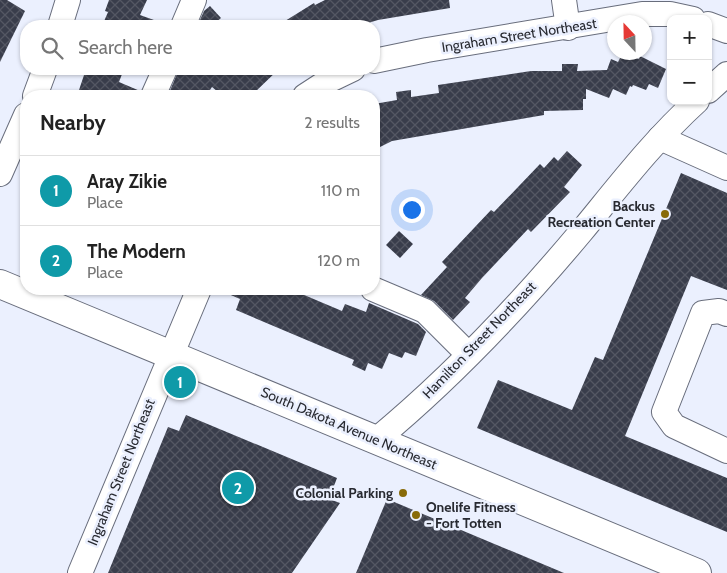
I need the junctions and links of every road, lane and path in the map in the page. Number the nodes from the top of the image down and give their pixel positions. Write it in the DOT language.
graph roads {
  1 [pos="68,0"];
  2 [pos="194,0"];
  3 [pos="564,0"];
  4 [pos="675,15"];
  5 [pos="62,20"];
  6 [pos="186,20"];
  7 [pos="712,25"];
  8 [pos="568,28"];
  9 [pos="727,31"];
  10 [pos="380,60"];
  11 [pos="727,74"];
  12 [pos="43,75"];
  13 [pos="162,75"];
  14 [pos="340,75"];
  15 [pos="712,87"];
  16 [pos="36,90"];
  17 [pos="156,90"];
  18 [pos="314,90"];
  19 [pos="693,105"];
  20 [pos="20,128"];
  21 [pos="660,138"];
  22 [pos="14,141"];
  23 [pos="727,168"];
  24 [pos="0,174"];
  25 [pos="0,284"];
  26 [pos="20,292"];
  27 [pos="380,292"];
  28 [pos="27,295"];
  29 [pos="196,295"];
  30 [pos="727,314"];
  31 [pos="170,354"];
  32 [pos="468,354"];
  33 [pos="376,440"];
  34 [pos="727,451"];
  35 [pos="80,573"];
  36 [pos="697,573"];
  1 -- 5 [label="street"];
  2 -- 6 [label="street"];
  3 -- 8 [label="street"];
  4 -- 8 [label="street, Ingraham Street Northeast"];
  7 -- 9 [label="street"];
  8 -- 10 [label="street, Ingraham Street Northeast"];
  11 -- 15 [label="street"];
  12 -- 16 [label="street"];
  13 -- 17 [label="street"];
  14 -- 18 [label="street"];
  19 -- 21 [label="street, Hamilton Street Northeast"];
  20 -- 22 [label="street"];
  21 -- 23 [label="street"];
  21 -- 32 [label="street, Hamilton Street Northeast"];
  22 -- 24 [label="street"];
  25 -- 26 [label="main road, South Dakota Avenue Northeast"];
  27 -- 32 [label="street"];
  28 -- 31 [label="main road, South Dakota Avenue Northeast"];
  29 -- 31 [label="street, Ingraham Street Northeast"];
  30 -- 34 [label="street"];
  31 -- 33 [label="main road, South Dakota Avenue Northeast"];
  31 -- 35 [label="street, Ingraham Street Northeast"];
  32 -- 33 [label="street, Hamilton Street Northeast"];
  33 -- 36 [label="main road, South Dakota Avenue Northeast"];
}
